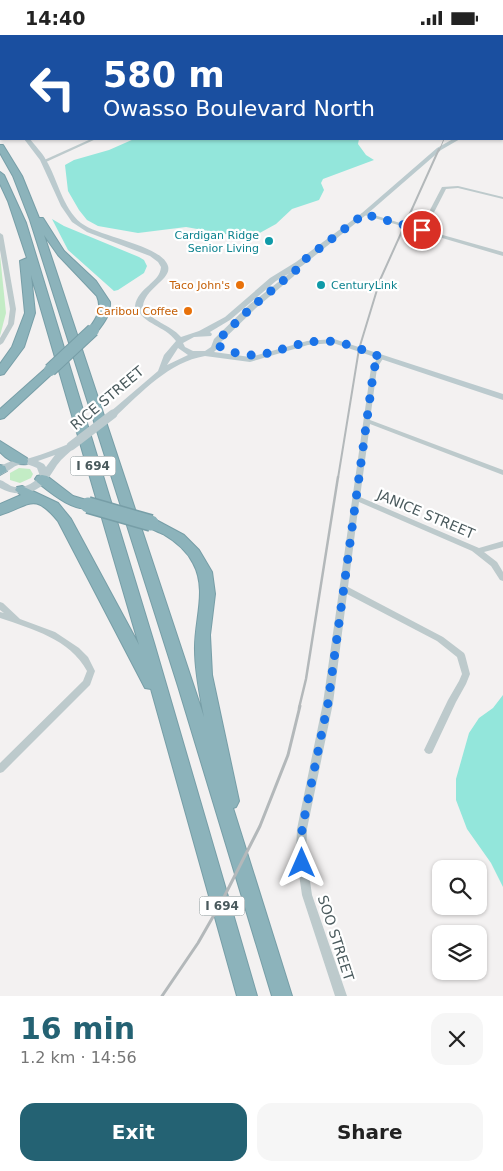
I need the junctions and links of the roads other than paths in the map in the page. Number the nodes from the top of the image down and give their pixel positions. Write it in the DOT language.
graph roads {
  1 [pos="28,140"];
  2 [pos="92,140"];
  3 [pos="456,140"];
  4 [pos="0,147"];
  5 [pos="44,161"];
  6 [pos="0,175"];
  7 [pos="23,185"];
  8 [pos="503,198"];
  9 [pos="364,214"];
  10 [pos="21,223"];
  11 [pos="422,230"];
  12 [pos="0,235"];
  13 [pos="503,254"];
  14 [pos="299,264"];
  15 [pos="158,325"];
  16 [pos="199,333"];
  17 [pos="0,343"];
  18 [pos="217,343"];
  19 [pos="177,345"];
  20 [pos="201,354"];
  21 [pos="262,356"];
  22 [pos="381,357"];
  23 [pos="0,371"];
  24 [pos="161,371"];
  25 [pos="503,397"];
  26 [pos="0,415"];
  27 [pos="366,421"];
  28 [pos="0,445"];
  29 [pos="71,446"];
  30 [pos="25,461"];
  31 [pos="0,471"];
  32 [pos="503,473"];
  33 [pos="43,477"];
  34 [pos="0,483"];
  35 [pos="19,490"];
  36 [pos="0,495"];
  37 [pos="356,498"];
  38 [pos="42,499"];
  39 [pos="0,510"];
  40 [pos="503,544"];
  41 [pos="479,551"];
  42 [pos="503,578"];
  43 [pos="343,588"];
  44 [pos="0,605"];
  45 [pos="0,615"];
  46 [pos="22,623"];
  47 [pos="164,708"];
  48 [pos="429,750"];
  49 [pos="0,769"];
  50 [pos="233,831"];
  51 [pos="248,996"];
  52 [pos="282,996"];
  53 [pos="340,996"];
  1 -- 5 [label="main road"];
  2 -- 5 [label="street"];
  3 -- 9 [label="main road"];
  4 -- 7 [label="highway, I 694"];
  5 -- 15 [label="main road"];
  6 -- 10 [label="highway, I 694"];
  7 -- 26 [label="highway, bridge"];
  7 -- 50 [label="highway, I 694"];
  8 -- 11 [label="street"];
  9 -- 11 [label="street"];
  9 -- 14 [label="main road"];
  10 -- 23 [label="highway"];
  10 -- 47 [label="highway, I 694"];
  11 -- 13 [label="street"];
  12 -- 17 [label="street"];
  14 -- 16 [label="main road"];
  14 -- 18 [label="main road"];
  15 -- 16 [label="main road"];
  15 -- 19 [label="main road"];
  16 -- 18 [label="main road"];
  16 -- 19 [label="main road"];
  18 -- 20 [label="main road, RICE STREET"];
  18 -- 21 [label="main road"];
  19 -- 20 [label="main road"];
  19 -- 24 [label="main road, RICE STREET"];
  20 -- 21 [label="main road"];
  20 -- 24 [label="main road, RICE STREET"];
  21 -- 22 [label="main road"];
  22 -- 25 [label="main road"];
  22 -- 27 [label="street, SOO STREET"];
  24 -- 29 [label="main road, RICE STREET, bridge"];
  27 -- 32 [label="street"];
  27 -- 37 [label="street, SOO STREET"];
  28 -- 30 [label="highway"];
  29 -- 30 [label="main road, RICE STREET"];
  29 -- 33 [label="main road, RICE STREET"];
  30 -- 31 [label="main road, RICE STREET"];
  30 -- 33 [label="main road"];
  33 -- 35 [label="main road, RICE STREET"];
  33 -- 50 [label="highway, bridge"];
  34 -- 35 [label="main road"];
  35 -- 36 [label="main road"];
  35 -- 38 [label="highway"];
  37 -- 41 [label="street, JANICE STREET"];
  37 -- 43 [label="street, SOO STREET"];
  38 -- 39 [label="highway"];
  38 -- 47 [label="highway"];
  40 -- 41 [label="street"];
  41 -- 42 [label="street, JANICE STREET"];
  43 -- 48 [label="street"];
  43 -- 53 [label="street, SOO STREET"];
  44 -- 46 [label="street"];
  45 -- 46 [label="street"];
  46 -- 49 [label="street"];
  47 -- 51 [label="highway, I 694"];
  50 -- 52 [label="highway, I 694"];
}
